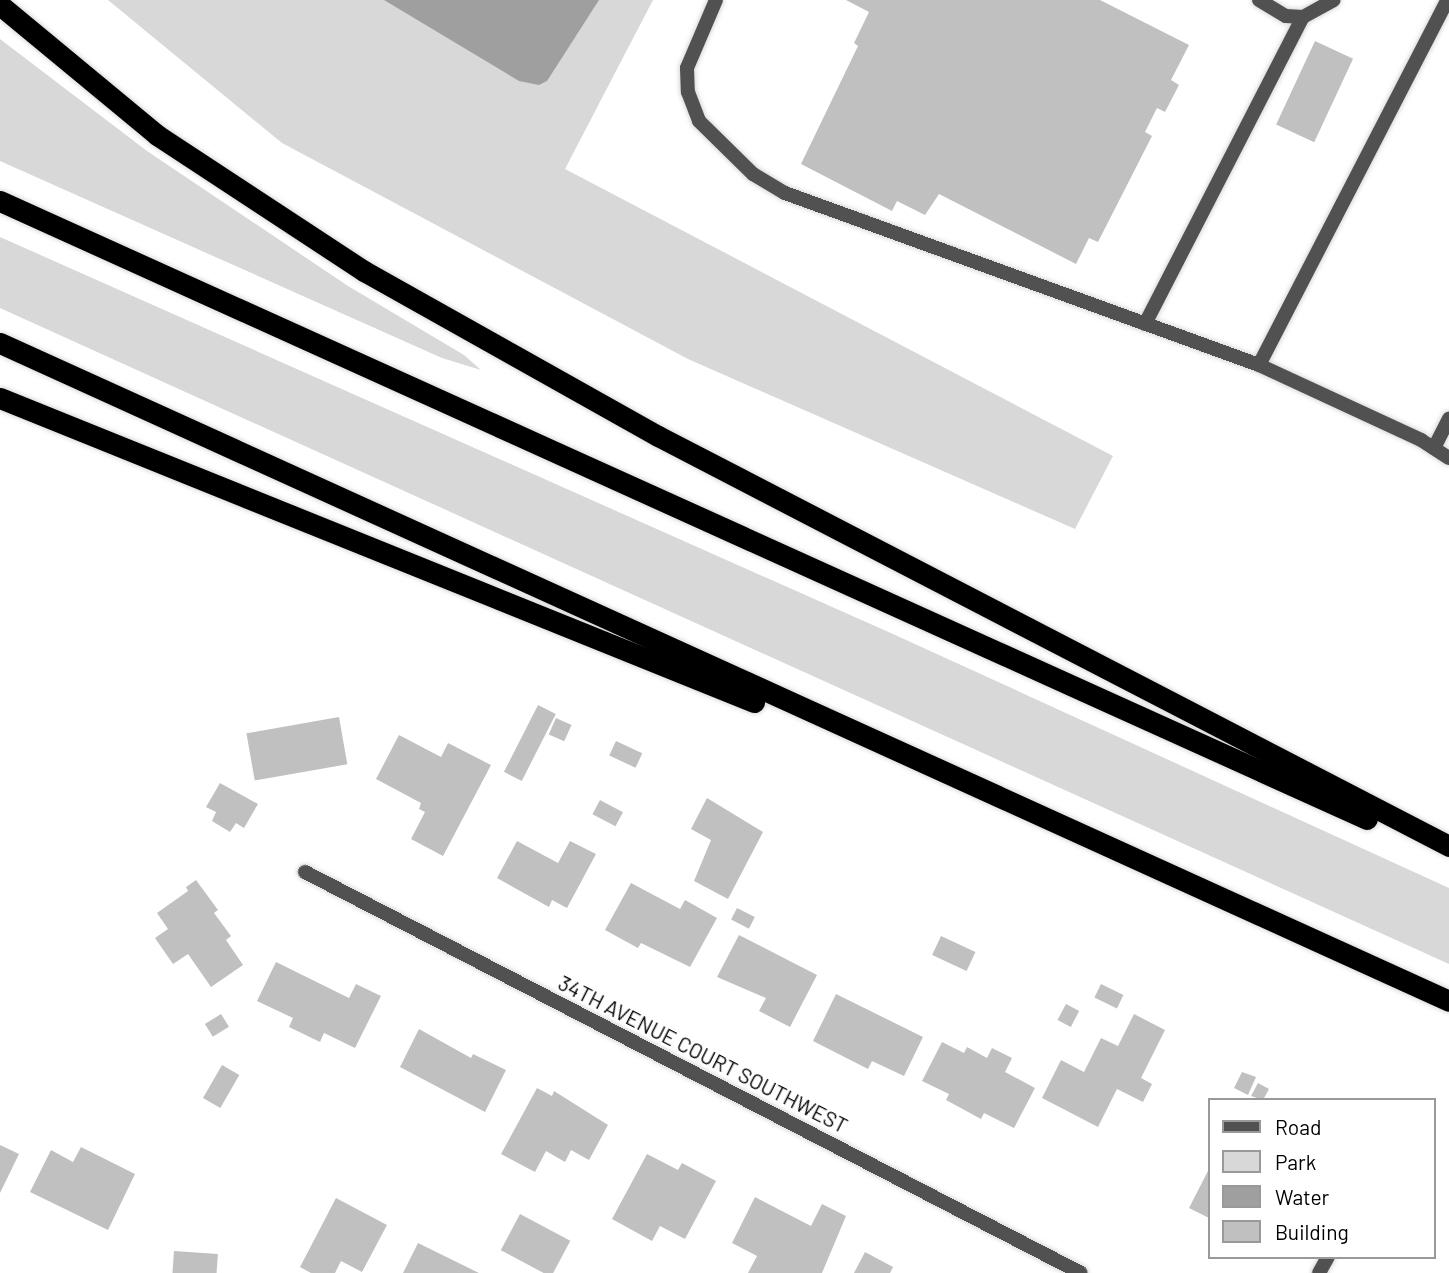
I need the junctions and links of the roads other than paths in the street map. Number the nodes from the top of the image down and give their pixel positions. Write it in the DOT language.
graph roads {
  1 [pos="716,0"];
  2 [pos="1259,0"];
  3 [pos="1334,0"];
  4 [pos="1447,1"];
  5 [pos="0,5"];
  6 [pos="1303,17"];
  7 [pos="0,201"];
  8 [pos="1145,324"];
  9 [pos="0,343"];
  10 [pos="1259,365"];
  11 [pos="0,398"];
  12 [pos="1449,419"];
  13 [pos="1434,448"];
  14 [pos="1449,458"];
  15 [pos="1055,824"];
  16 [pos="1449,846"];
  17 [pos="1449,855"];
  18 [pos="305,873"];
  19 [pos="1449,1001"];
  20 [pos="1081,1273"];
  1 -- 8 [label="street"];
  2 -- 6 [label="street"];
  3 -- 6 [label="street"];
  4 -- 10 [label="street"];
  5 -- 16 [label="highway"];
  6 -- 8 [label="street"];
  7 -- 17 [label="highway"];
  8 -- 10 [label="street"];
  9 -- 15 [label="highway"];
  10 -- 13 [label="street"];
  11 -- 15 [label="highway"];
  12 -- 13 [label="street"];
  13 -- 14 [label="street"];
  15 -- 19 [label="highway"];
  18 -- 20 [label="street, 34TH AVENUE COURT SOUTHWEST"];
}
